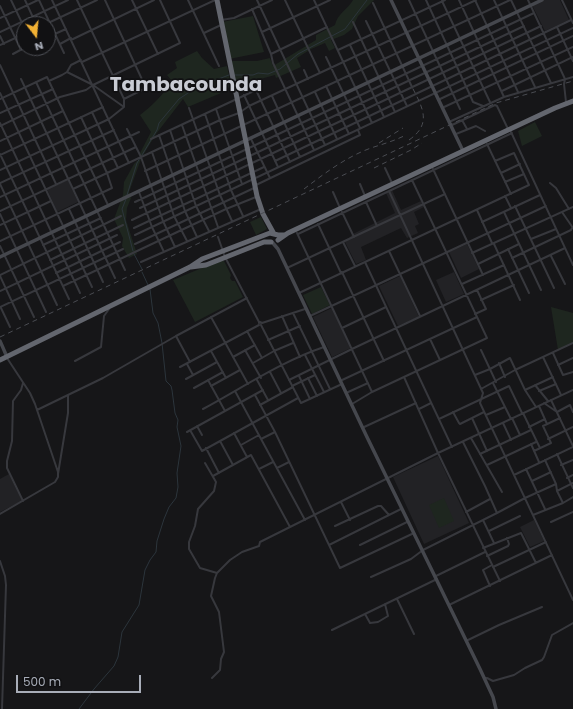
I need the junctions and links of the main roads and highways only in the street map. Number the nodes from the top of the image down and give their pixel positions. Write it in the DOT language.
graph roads {
  1 [pos="216,0"];
  2 [pos="573,101"];
  3 [pos="288,233"];
  4 [pos="272,234"];
  5 [pos="274,241"];
  6 [pos="190,267"];
  7 [pos="0,360"];
  1 -- 4 [label="highway"];
  2 -- 3 [label="highway"];
  3 -- 4 [label="highway"];
  3 -- 5 [label="highway"];
  4 -- 5 [label="highway"];
  4 -- 6 [label="highway"];
  5 -- 6 [label="highway"];
  6 -- 7 [label="highway"];
}
